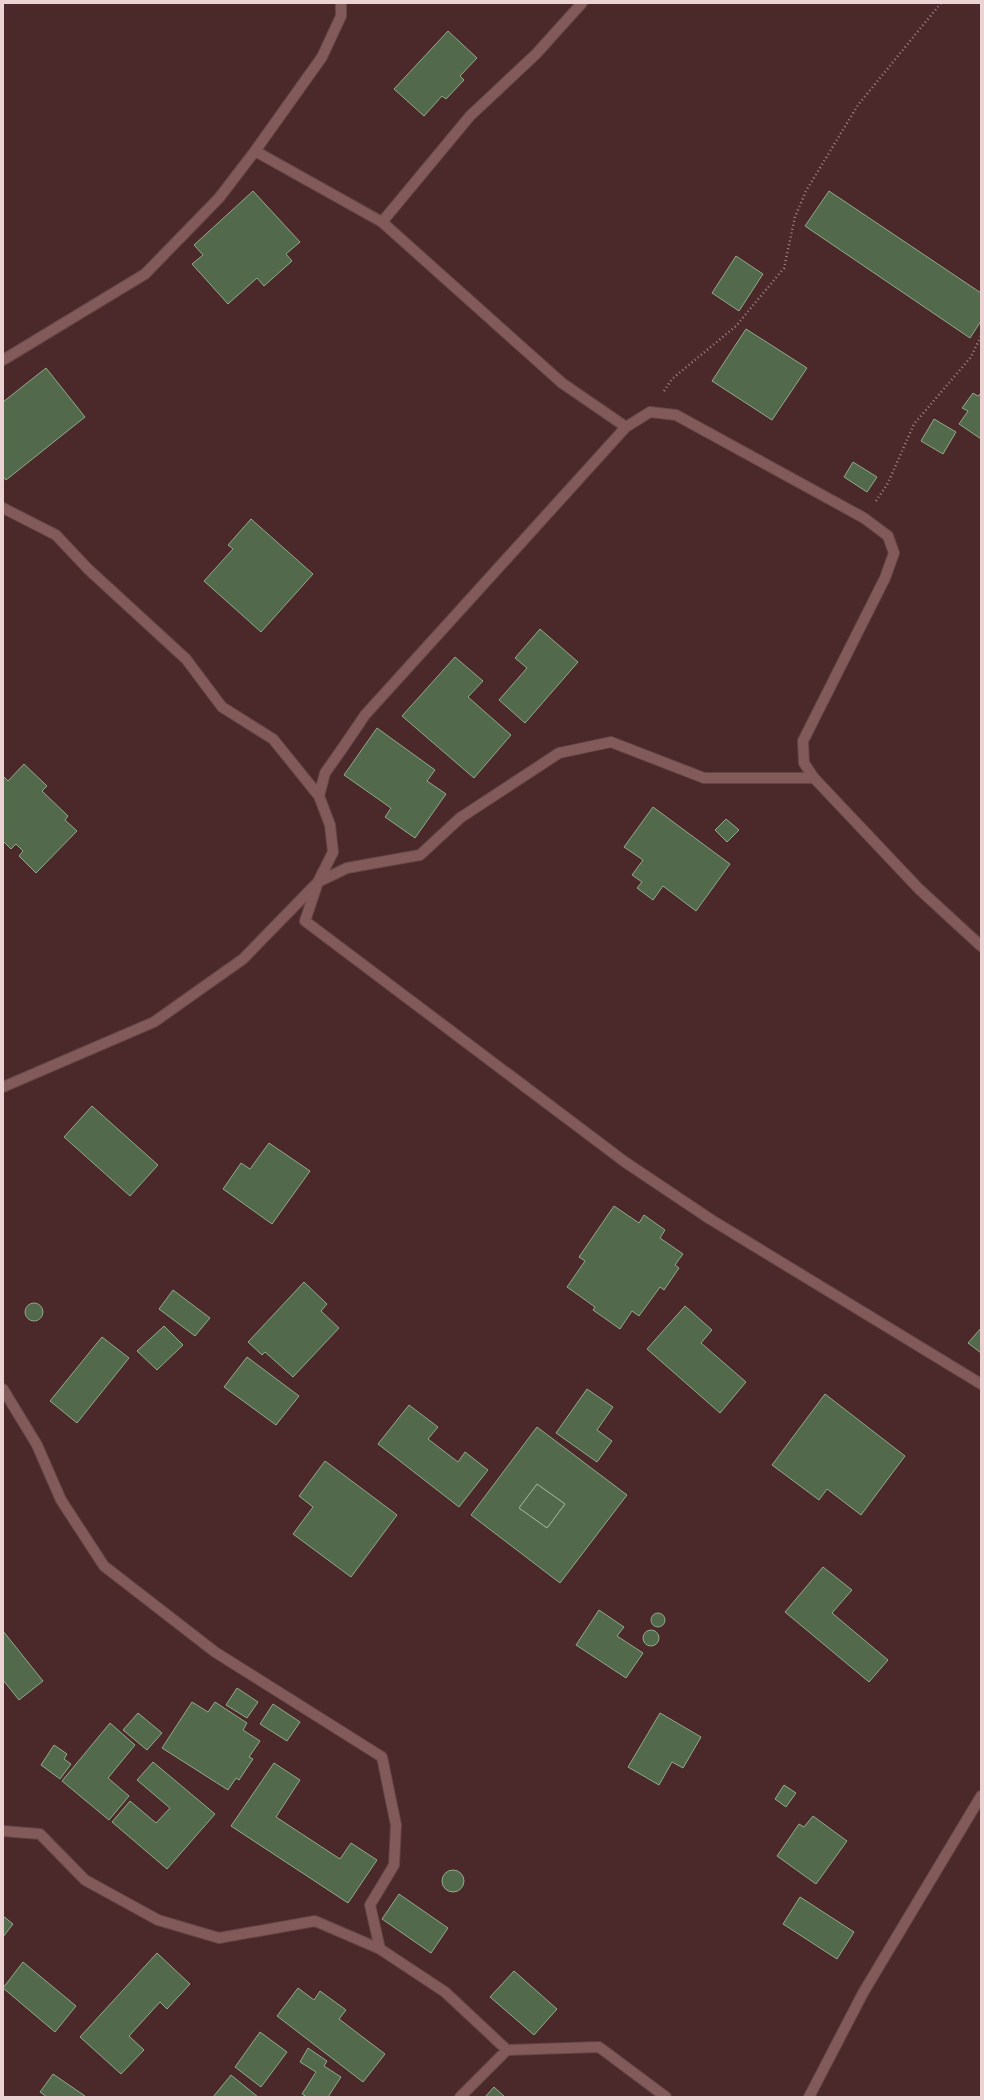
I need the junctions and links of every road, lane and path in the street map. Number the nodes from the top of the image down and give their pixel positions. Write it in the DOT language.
graph roads {
  1 [pos="341,3"];
  2 [pos="582,3"];
  3 [pos="941,3"];
  4 [pos="256,152"];
  5 [pos="382,222"];
  6 [pos="981,336"];
  7 [pos="3,360"];
  8 [pos="650,412"];
  9 [pos="626,427"];
  10 [pos="3,508"];
  11 [pos="864,518"];
  12 [pos="814,778"];
  13 [pos="319,796"];
  14 [pos="318,882"];
  15 [pos="981,946"];
  16 [pos="3,1087"];
  17 [pos="981,1384"];
  18 [pos="3,1389"];
  19 [pos="981,1796"];
  20 [pos="3,1831"];
  21 [pos="380,1949"];
  22 [pos="507,2050"];
  23 [pos="460,2097"];
  24 [pos="666,2097"];
  25 [pos="809,2097"];
  1 -- 4 [label="street"];
  2 -- 5 [label="street"];
  3 -- 8 [label="path"];
  4 -- 5 [label="street"];
  4 -- 7 [label="street"];
  5 -- 9 [label="street"];
  6 -- 11 [label="path"];
  8 -- 9 [label="street"];
  8 -- 11 [label="street"];
  9 -- 13 [label="street"];
  10 -- 13 [label="street"];
  11 -- 12 [label="street"];
  12 -- 14 [label="street"];
  12 -- 15 [label="street"];
  13 -- 14 [label="street"];
  14 -- 16 [label="street"];
  14 -- 17 [label="street"];
  18 -- 21 [label="street"];
  19 -- 25 [label="street"];
  20 -- 21 [label="street"];
  21 -- 22 [label="street"];
  22 -- 23 [label="street"];
  22 -- 24 [label="street"];
}
